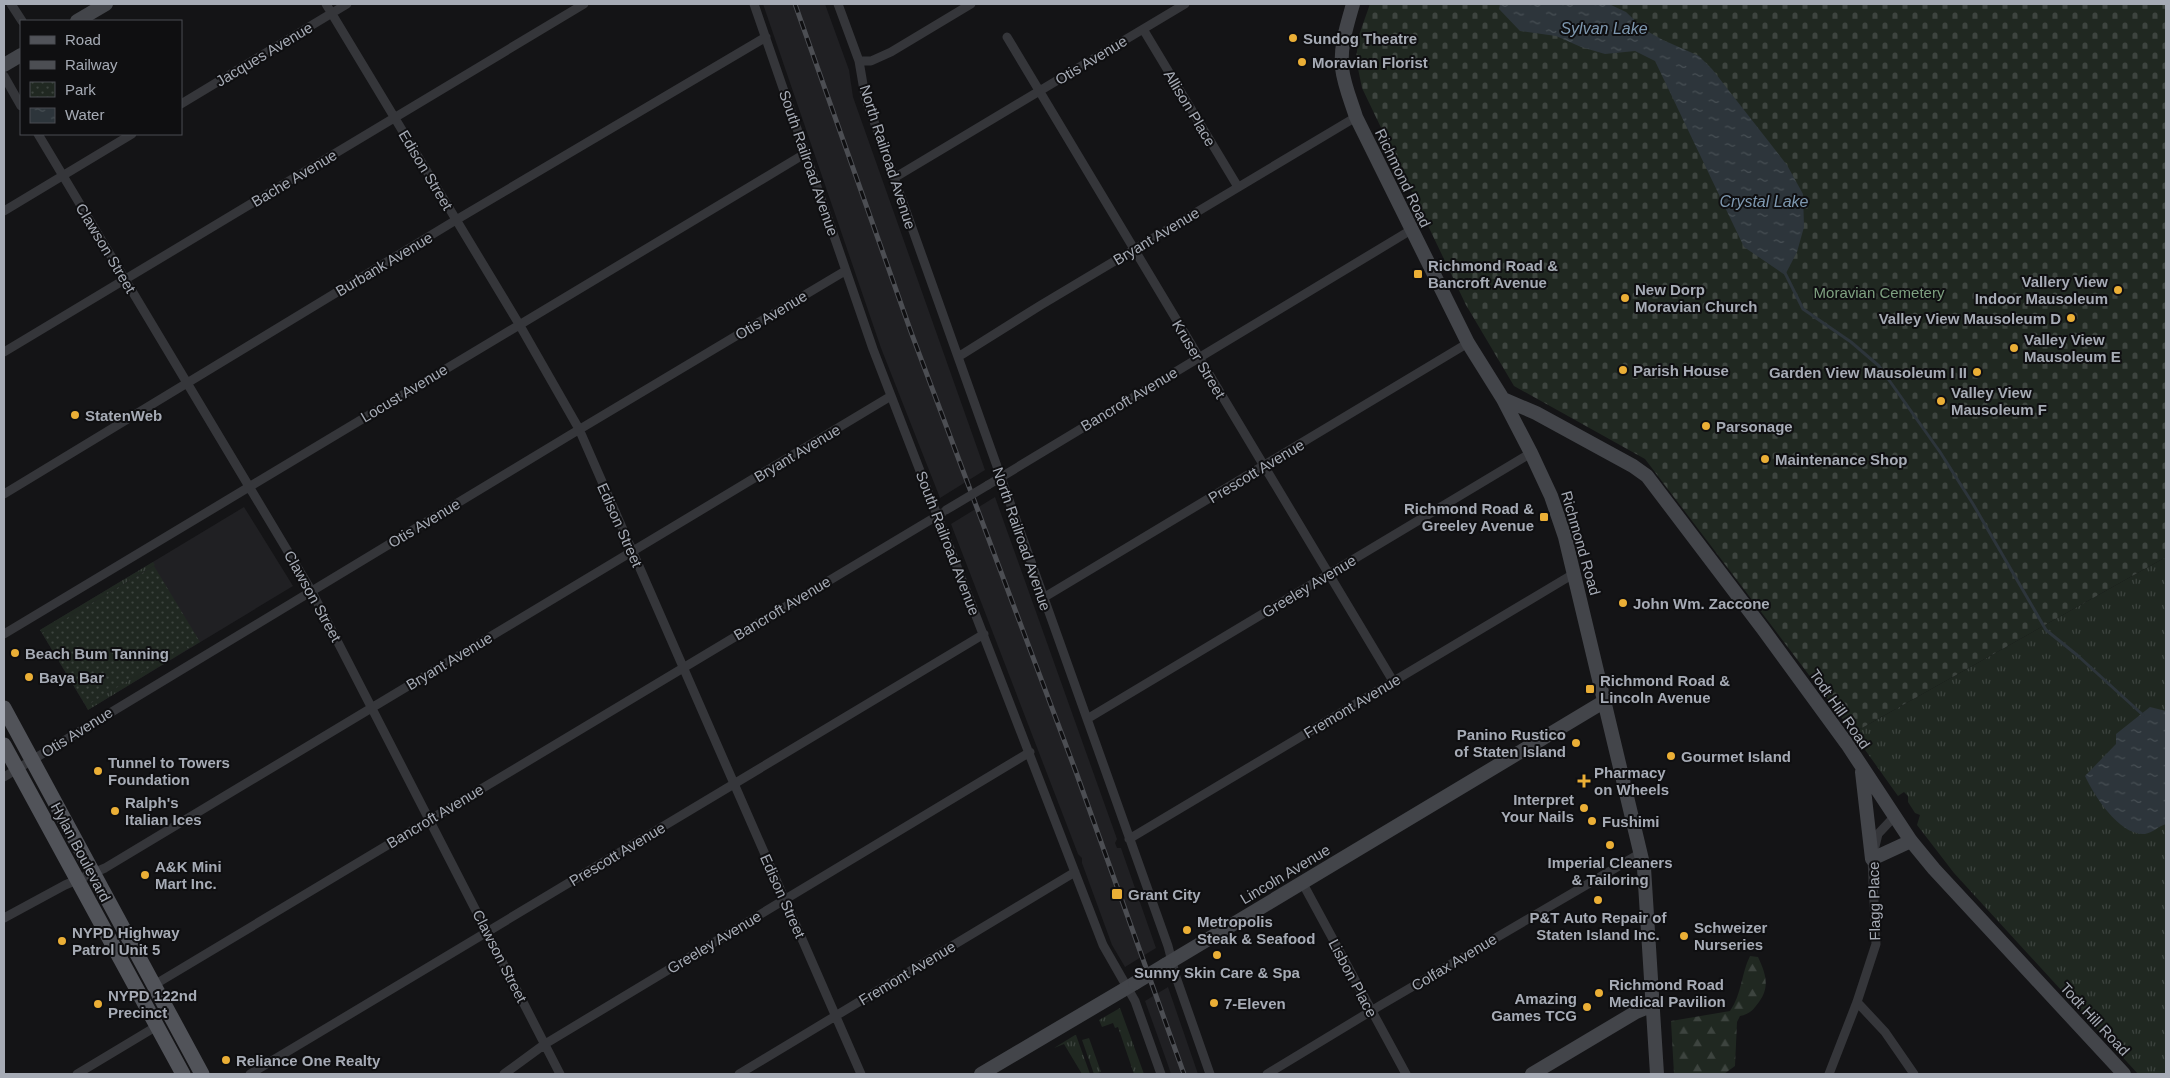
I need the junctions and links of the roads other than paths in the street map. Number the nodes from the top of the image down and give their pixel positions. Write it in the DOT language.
graph roads {
  1 [pos="11,4"];
  2 [pos="106,4"];
  3 [pos="326,4"];
  4 [pos="347,4"];
  5 [pos="584,4"];
  6 [pos="754,4"];
  7 [pos="838,4"];
  8 [pos="971,4"];
  9 [pos="1185,4"];
  10 [pos="1353,4"];
  11 [pos="332,13"];
  12 [pos="21,20"];
  13 [pos="79,20"];
  14 [pos="1143,29"];
  15 [pos="766,36"];
  16 [pos="1007,37"];
  17 [pos="20,56"];
  18 [pos="859,62"];
  19 [pos="4,65"];
  20 [pos="4,76"];
  21 [pos="1039,91"];
  22 [pos="182,103"];
  23 [pos="20,104"];
  24 [pos="394,117"];
  25 [pos="1356,117"];
  26 [pos="39,135"];
  27 [pos="130,135"];
  28 [pos="806,153"];
  29 [pos="63,176"];
  30 [pos="894,178"];
  31 [pos="1238,188"];
  32 [pos="4,211"];
  33 [pos="456,220"];
  34 [pos="1411,230"];
  35 [pos="1134,249"];
  36 [pos="845,271"];
  37 [pos="125,279"];
  38 [pos="519,324"];
  39 [pos="1468,343"];
  40 [pos="4,352"];
  41 [pos="958,357"];
  42 [pos="1198,357"];
  43 [pos="188,383"];
  44 [pos="891,396"];
  45 [pos="1503,399"];
  46 [pos="579,429"];
  47 [pos="1531,453"];
  48 [pos="1263,466"];
  49 [pos="1000,477"];
  50 [pos="249,487"];
  51 [pos="4,494"];
  52 [pos="938,516"];
  53 [pos="632,551"];
  54 [pos="1575,573"];
  55 [pos="1328,574"];
  56 [pos="312,590"];
  57 [pos="1043,598"];
  58 [pos="4,634"];
  59 [pos="984,634"];
  60 [pos="683,667"];
  61 [pos="1393,681"];
  62 [pos="1605,701"];
  63 [pos="372,707"];
  64 [pos="4,708"];
  65 [pos="1087,720"];
  66 [pos="4,746"];
  67 [pos="1030,752"];
  68 [pos="32,760"];
  69 [pos="1862,769"];
  70 [pos="10,773"];
  71 [pos="734,783"];
  72 [pos="1894,817"];
  73 [pos="430,819"];
  74 [pos="1129,839"];
  75 [pos="1911,842"];
  76 [pos="1641,853"];
  77 [pos="1872,859"];
  78 [pos="1076,872"];
  79 [pos="94,874"];
  80 [pos="77,880"];
  81 [pos="1302,882"];
  82 [pos="785,899"];
  83 [pos="4,918"];
  84 [pos="487,932"];
  85 [pos="128,938"];
  86 [pos="114,947"];
  87 [pos="1168,963"];
  88 [pos="154,985"];
  89 [pos="1131,986"];
  90 [pos="1857,1002"];
  91 [pos="1653,1005"];
  92 [pos="1371,1011"];
  93 [pos="836,1015"];
  94 [pos="157,1026"];
  95 [pos="545,1044"];
  96 [pos="76,1074"];
  97 [pos="183,1074"];
  98 [pos="202,1074"];
  99 [pos="250,1074"];
  100 [pos="504,1074"];
  101 [pos="560,1074"];
  102 [pos="739,1074"];
  103 [pos="862,1074"];
  104 [pos="981,1074"];
  105 [pos="1161,1074"];
  106 [pos="1210,1074"];
  107 [pos="1267,1074"];
  108 [pos="1406,1074"];
  109 [pos="1532,1074"];
  110 [pos="1657,1074"];
  111 [pos="1829,1074"];
  112 [pos="1914,1074"];
  113 [pos="2124,1074"];
  1 -- 12 [label="street"];
  2 -- 13 [label="street"];
  3 -- 11 [label="street, Edison Street"];
  4 -- 11 [label="street, Jacques Avenue"];
  5 -- 24 [label="street, Bache Avenue"];
  6 -- 15 [label="street, South Railroad Avenue"];
  7 -- 18 [label="street, North Railroad Avenue"];
  8 -- 18 [label="street"];
  9 -- 14 [label="street, Otis Avenue"];
  10 -- 25 [label="street, Richmond Road"];
  11 -- 22 [label="street, Jacques Avenue"];
  11 -- 24 [label="street, Edison Street"];
  14 -- 21 [label="street, Otis Avenue"];
  14 -- 31 [label="street, Allison Place"];
  15 -- 28 [label="street, South Railroad Avenue"];
  15 -- 33 [label="street, Burbank Avenue"];
  16 -- 21 [label="street, Kruser Street"];
  17 -- 19 [label="street"];
  18 -- 30 [label="street, North Railroad Avenue"];
  20 -- 23 [label="street"];
  21 -- 30 [label="street, Otis Avenue"];
  21 -- 35 [label="street, Kruser Street"];
  24 -- 33 [label="street, Edison Street"];
  24 -- 37 [label="street, Bache Avenue"];
  25 -- 31 [label="street, Bryant Avenue"];
  25 -- 34 [label="street, Richmond Road"];
  26 -- 29 [label="street, Clawson Street"];
  27 -- 29 [label="street"];
  28 -- 36 [label="street, South Railroad Avenue"];
  28 -- 38 [label="street, Locust Avenue"];
  29 -- 32 [label="street"];
  29 -- 37 [label="street, Clawson Street"];
  30 -- 41 [label="street, North Railroad Avenue"];
  31 -- 35 [label="street, Bryant Avenue"];
  33 -- 38 [label="street, Edison Street"];
  33 -- 43 [label="street, Burbank Avenue"];
  34 -- 39 [label="street, Richmond Road"];
  34 -- 42 [label="street, Bancroft Avenue"];
  35 -- 41 [label="street, Bryant Avenue"];
  35 -- 42 [label="street, Kruser Street"];
  36 -- 44 [label="street, South Railroad Avenue"];
  36 -- 46 [label="street, Otis Avenue"];
  37 -- 40 [label="street, Bache Avenue"];
  37 -- 43 [label="street, Clawson Street"];
  38 -- 46 [label="street, Edison Street"];
  38 -- 50 [label="street, Locust Avenue"];
  39 -- 45 [label="street, Richmond Road"];
  39 -- 48 [label="street, Prescott Avenue"];
  41 -- 49 [label="street, North Railroad Avenue"];
  42 -- 48 [label="street, Kruser Street"];
  42 -- 49 [label="street, Bancroft Avenue"];
  43 -- 50 [label="street, Clawson Street"];
  43 -- 51 [label="street, Burbank Avenue"];
  44 -- 52 [label="street, South Railroad Avenue"];
  44 -- 53 [label="street, Bryant Avenue"];
  45 -- 47 [label="street, Richmond Road"];
  45 -- 69 [label="street, Todt Hill Road"];
  46 -- 53 [label="street, Edison Street"];
  46 -- 56 [label="street, Otis Avenue"];
  47 -- 54 [label="street, Richmond Road"];
  47 -- 55 [label="street, Greeley Avenue"];
  48 -- 55 [label="street, Kruser Street"];
  48 -- 57 [label="street, Prescott Avenue"];
  49 -- 52 [label="street, Bancroft Avenue, bridge"];
  49 -- 57 [label="street, North Railroad Avenue"];
  50 -- 56 [label="street, Clawson Street"];
  50 -- 58 [label="street, Locust Avenue"];
  52 -- 59 [label="street, South Railroad Avenue"];
  52 -- 60 [label="street, Bancroft Avenue"];
  53 -- 60 [label="street, Edison Street"];
  53 -- 63 [label="street, Bryant Avenue"];
  54 -- 61 [label="street, Fremont Avenue"];
  54 -- 62 [label="street, Richmond Road"];
  55 -- 61 [label="street, Kruser Street"];
  55 -- 65 [label="street, Greeley Avenue"];
  56 -- 63 [label="street, Clawson Street"];
  56 -- 68 [label="street, Otis Avenue"];
  57 -- 65 [label="street, North Railroad Avenue"];
  59 -- 67 [label="street, South Railroad Avenue"];
  59 -- 71 [label="street, Prescott Avenue"];
  60 -- 71 [label="street, Edison Street"];
  60 -- 73 [label="street, Bancroft Avenue"];
  61 -- 74 [label="street, Fremont Avenue"];
  62 -- 76 [label="street, Richmond Road"];
  62 -- 81 [label="street, Lincoln Avenue"];
  63 -- 73 [label="street, Clawson Street"];
  63 -- 79 [label="street, Bryant Avenue"];
  64 -- 68 [label="main road, Hylan Boulevard"];
  65 -- 74 [label="street, North Railroad Avenue"];
  66 -- 70 [label="main road, Hylan Boulevard"];
  67 -- 78 [label="street, South Railroad Avenue"];
  67 -- 82 [label="street, Greeley Avenue"];
  68 -- 70 [label="street, Otis Avenue"];
  68 -- 79 [label="main road, Hylan Boulevard"];
  69 -- 72 [label="street, Todt Hill Road"];
  69 -- 77 [label="street"];
  70 -- 80 [label="main road, Hylan Boulevard"];
  71 -- 82 [label="street, Edison Street"];
  71 -- 84 [label="street, Prescott Avenue"];
  72 -- 75 [label="street, Todt Hill Road"];
  72 -- 77 [label="street, Flagg Place"];
  73 -- 84 [label="street, Clawson Street"];
  73 -- 88 [label="street, Bancroft Avenue"];
  74 -- 87 [label="street, North Railroad Avenue"];
  75 -- 77 [label="street"];
  75 -- 113 [label="street, Todt Hill Road"];
  76 -- 91 [label="street, Richmond Road"];
  76 -- 92 [label="street, Colfax Avenue"];
  77 -- 90 [label="street, Flagg Place"];
  78 -- 89 [label="street, South Railroad Avenue"];
  78 -- 93 [label="street, Fremont Avenue"];
  79 -- 80 [label="street, Bryant Avenue"];
  79 -- 85 [label="main road, Hylan Boulevard"];
  80 -- 83 [label="street, Bryant Avenue"];
  80 -- 86 [label="main road, Hylan Boulevard"];
  81 -- 87 [label="street, Lincoln Avenue"];
  81 -- 92 [label="street, Lisbon Place"];
  82 -- 93 [label="street, Edison Street"];
  82 -- 95 [label="street, Greeley Avenue"];
  84 -- 95 [label="street, Clawson Street"];
  84 -- 99 [label="street, Prescott Avenue"];
  85 -- 86 [label="main road"];
  85 -- 88 [label="main road, Hylan Boulevard"];
  86 -- 94 [label="main road, Hylan Boulevard"];
  87 -- 89 [label="street, Lincoln Avenue, bridge"];
  87 -- 106 [label="street, North Railroad Avenue"];
  88 -- 98 [label="main road, Hylan Boulevard"];
  89 -- 104 [label="street, Lincoln Avenue"];
  89 -- 105 [label="street, South Railroad Avenue"];
  90 -- 111 [label="street, Flagg Place"];
  90 -- 112 [label="street"];
  91 -- 109 [label="street"];
  91 -- 110 [label="street, Richmond Road"];
  92 -- 107 [label="street, Colfax Avenue"];
  92 -- 108 [label="street, Lisbon Place"];
  93 -- 102 [label="street, Fremont Avenue"];
  93 -- 103 [label="street, Edison Street"];
  94 -- 96 [label="street"];
  94 -- 97 [label="main road, Hylan Boulevard"];
  95 -- 100 [label="street, Greeley Avenue"];
  95 -- 101 [label="street, Clawson Street"];
}
